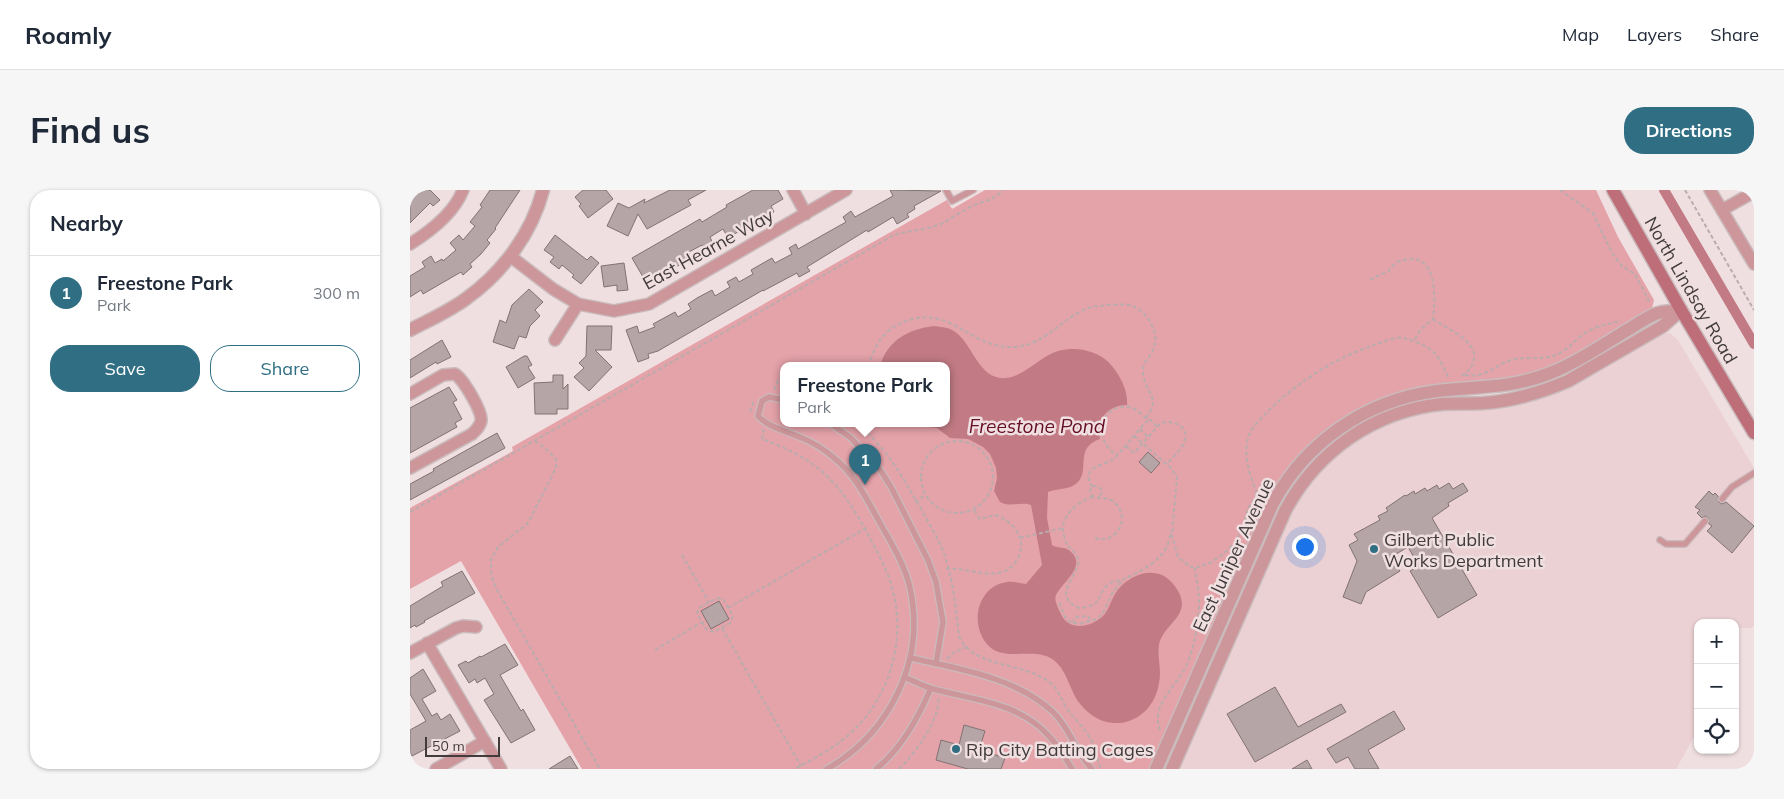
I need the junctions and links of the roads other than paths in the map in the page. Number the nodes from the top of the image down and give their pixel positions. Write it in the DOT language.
graph roads {
  1 [pos="463,190"];
  2 [pos="543,190"];
  3 [pos="793,190"];
  4 [pos="846,190"];
  5 [pos="946,190"];
  6 [pos="973,190"];
  7 [pos="1613,190"];
  8 [pos="1710,190"];
  9 [pos="1754,192"];
  10 [pos="1722,210"];
  11 [pos="806,214"];
  12 [pos="410,244"];
  13 [pos="510,256"];
  14 [pos="1754,264"];
  15 [pos="578,304"];
  16 [pos="1681,310"];
  17 [pos="410,330"];
  18 [pos="555,340"];
  19 [pos="410,394"];
  20 [pos="780,399"];
  21 [pos="835,427"];
  22 [pos="1754,433"];
  23 [pos="410,468"];
  24 [pos="1754,473"];
  25 [pos="1722,499"];
  26 [pos="1705,520"];
  27 [pos="1660,540"];
  28 [pos="476,627"];
  29 [pos="427,644"];
  30 [pos="410,653"];
  31 [pos="911,658"];
  32 [pos="936,664"];
  33 [pos="904,677"];
  34 [pos="934,689"];
  35 [pos="484,742"];
  36 [pos="436,769"];
  37 [pos="500,769"];
  38 [pos="827,769"];
  39 [pos="876,769"];
  40 [pos="1072,769"];
  41 [pos="1092,769"];
  42 [pos="1156,769"];
  43 [pos="1172,769"];
  1 -- 12 [label="street"];
  2 -- 13 [label="street"];
  3 -- 11 [label="street"];
  4 -- 11 [label="street, East Hearne Way"];
  5 -- 6 [label="lane"];
  7 -- 16 [label="main road, North Lindsay Road"];
  8 -- 10 [label="street"];
  9 -- 10 [label="street"];
  10 -- 14 [label="street"];
  11 -- 15 [label="street, East Hearne Way"];
  13 -- 15 [label="street, East Hearne Way"];
  13 -- 17 [label="street"];
  15 -- 18 [label="street"];
  16 -- 22 [label="main road, North Lindsay Road"];
  16 -- 42 [label="street, East Juniper Avenue"];
  16 -- 43 [label="street, East Juniper Avenue"];
  19 -- 23 [label="street"];
  20 -- 31 [label="lane"];
  21 -- 32 [label="lane"];
  24 -- 25 [label="lane"];
  26 -- 27 [label="lane"];
  28 -- 29 [label="street"];
  29 -- 30 [label="street"];
  29 -- 35 [label="street"];
  31 -- 32 [label="lane"];
  31 -- 33 [label="lane"];
  32 -- 41 [label="lane"];
  33 -- 34 [label="lane"];
  33 -- 38 [label="lane"];
  34 -- 39 [label="lane"];
  34 -- 40 [label="lane"];
  35 -- 36 [label="street"];
  35 -- 37 [label="street"];
}
